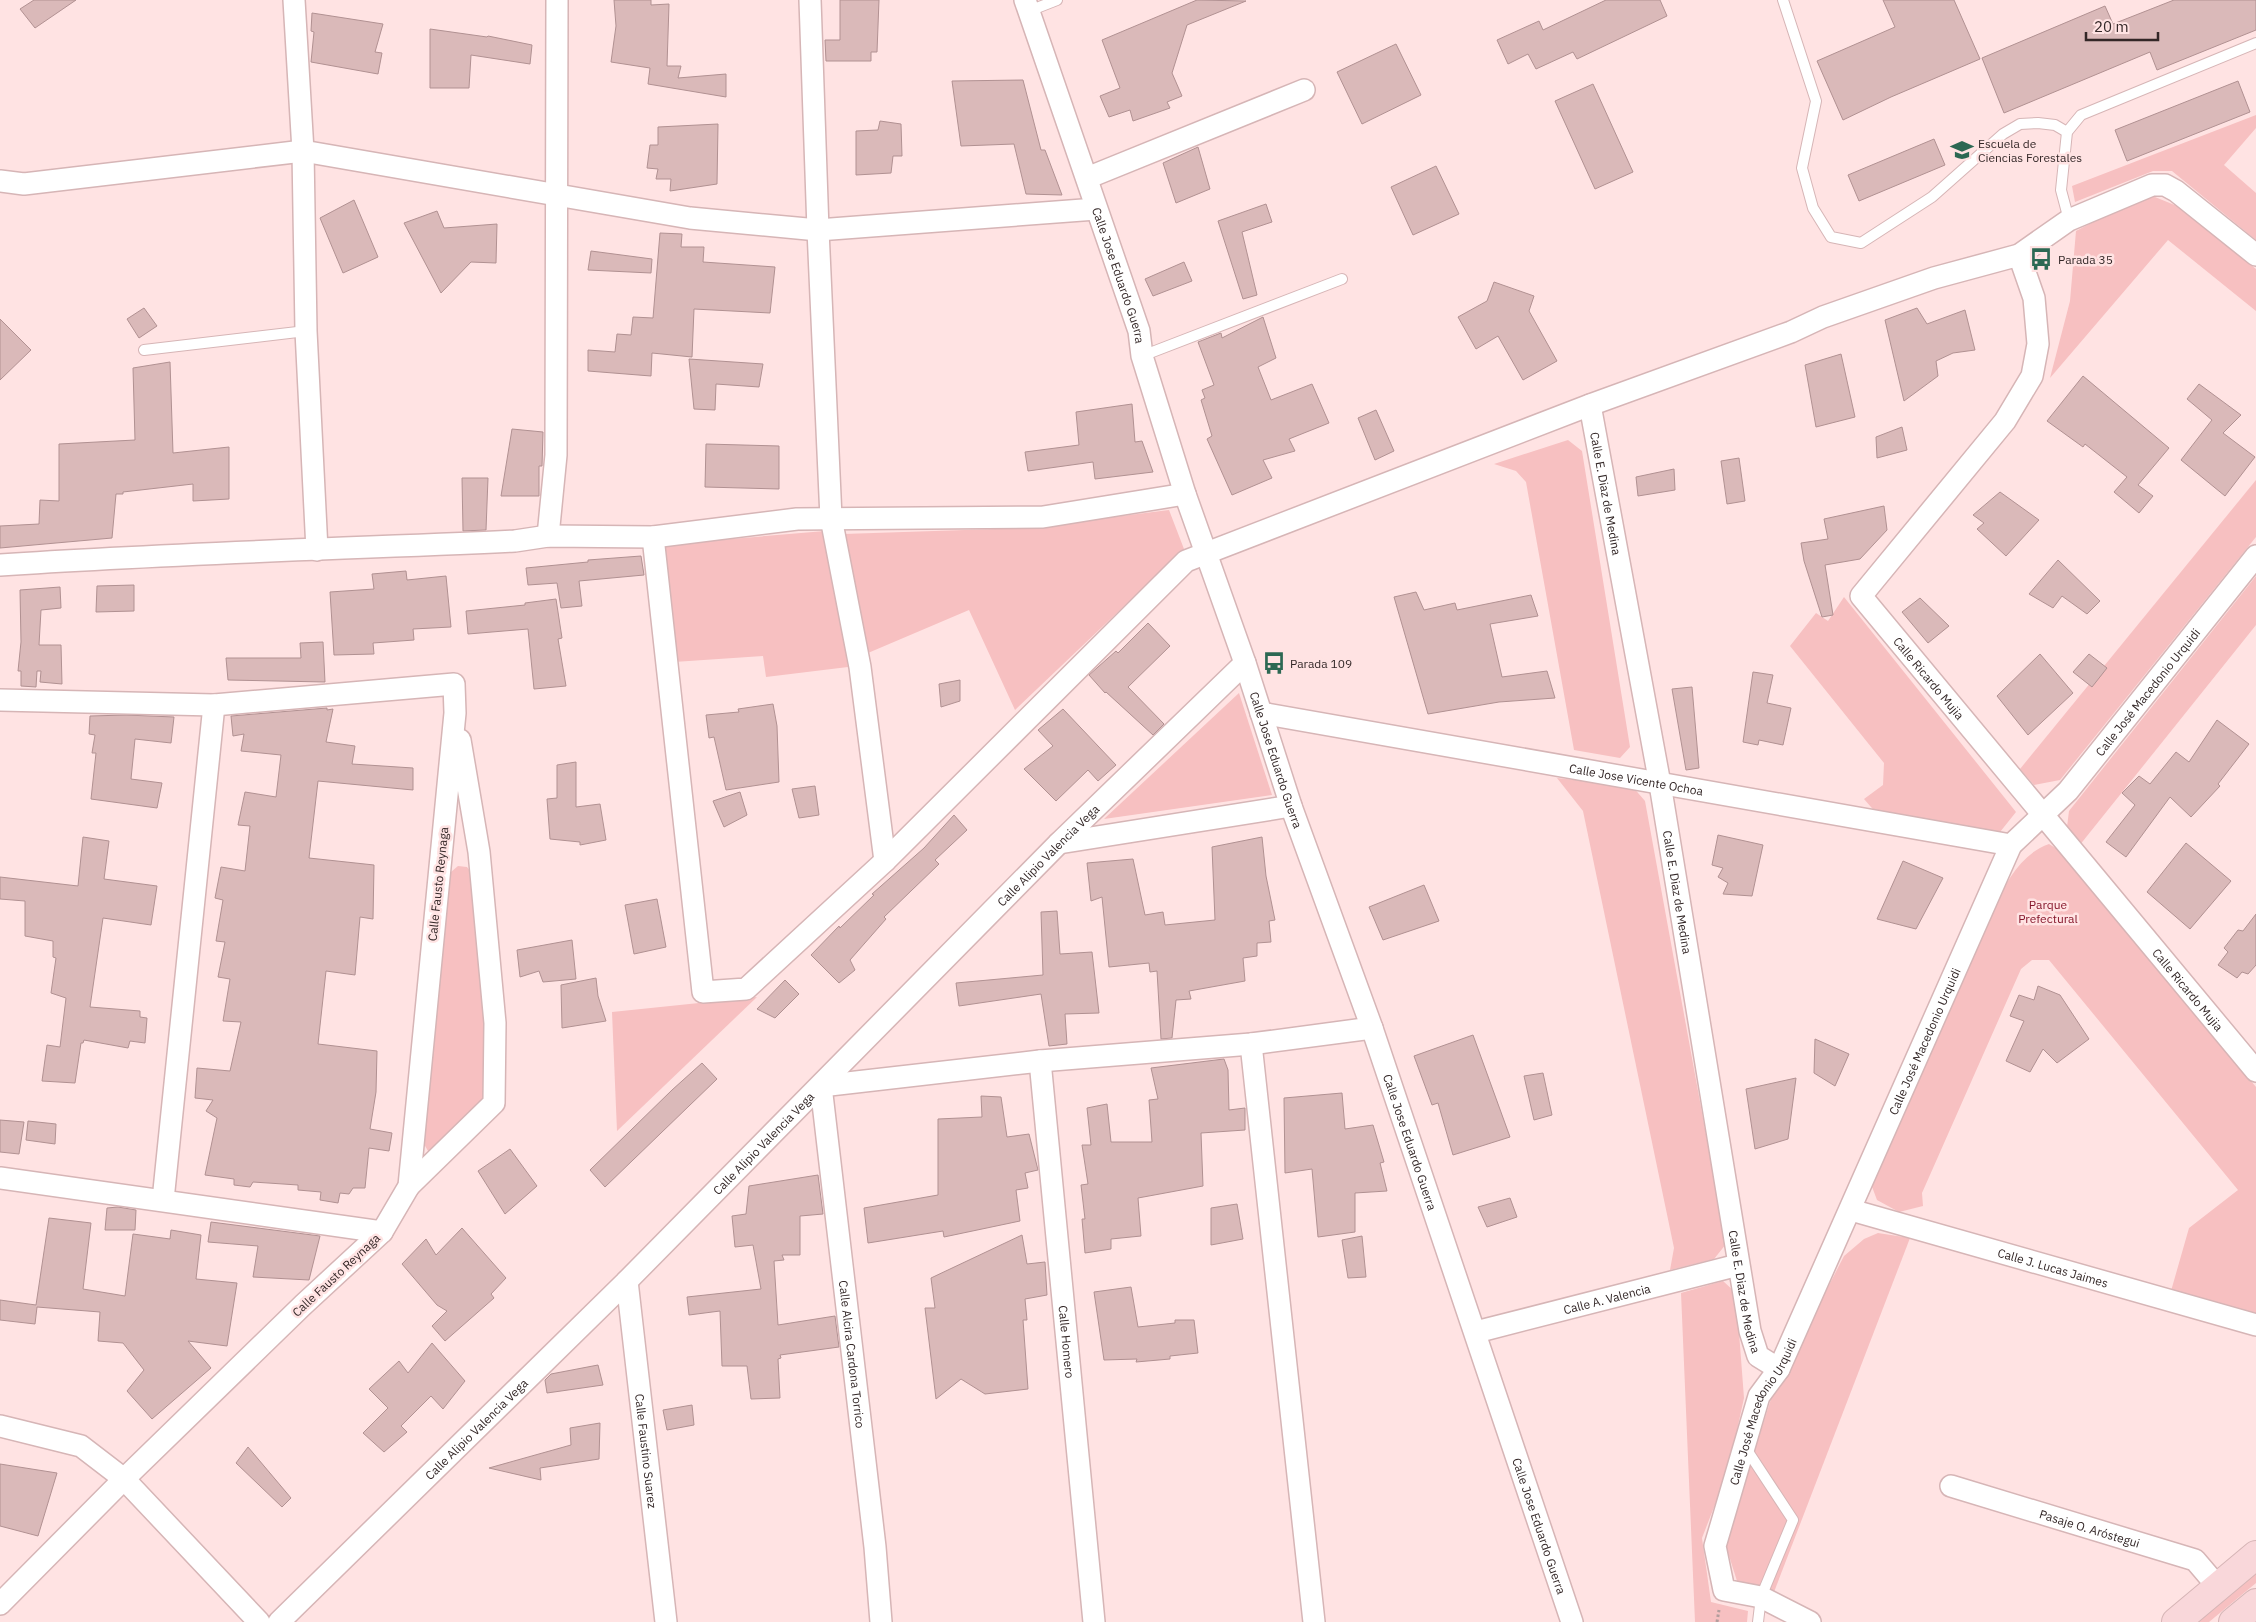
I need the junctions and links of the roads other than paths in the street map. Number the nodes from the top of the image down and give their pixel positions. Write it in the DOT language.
graph roads {
  1 [pos="294,0"];
  2 [pos="556,0"];
  3 [pos="810,0"];
  4 [pos="1056,0"];
  5 [pos="1783,0"];
  6 [pos="1027,6"];
  7 [pos="2256,43"];
  8 [pos="1304,90"];
  9 [pos="2067,132"];
  10 [pos="304,151"];
  11 [pos="1087,178"];
  12 [pos="0,181"];
  13 [pos="556,195"];
  14 [pos="1096,209"];
  15 [pos="2068,220"];
  16 [pos="818,230"];
  17 [pos="2019,255"];
  18 [pos="2256,255"];
  19 [pos="1342,279"];
  20 [pos="306,331"];
  21 [pos="144,350"];
  22 [pos="1142,356"];
  23 [pos="1590,405"];
  24 [pos="1185,494"];
  25 [pos="832,518"];
  26 [pos="548,536"];
  27 [pos="653,537"];
  28 [pos="317,550"];
  29 [pos="1206,553"];
  30 [pos="2256,556"];
  31 [pos="0,565"];
  32 [pos="1245,663"];
  33 [pos="0,700"];
  34 [pos="214,705"];
  35 [pos="1261,712"];
  36 [pos="455,713"];
  37 [pos="1660,784"];
  38 [pos="1291,806"];
  39 [pos="2042,815"];
  40 [pos="1059,843"];
  41 [pos="2012,845"];
  42 [pos="885,861"];
  43 [pos="1372,1028"];
  44 [pos="1251,1044"];
  45 [pos="1040,1061"];
  46 [pos="2256,1071"];
  47 [pos="821,1086"];
  48 [pos="0,1178"];
  49 [pos="408,1186"];
  50 [pos="163,1200"];
  51 [pos="1851,1210"];
  52 [pos="382,1232"];
  53 [pos="1738,1264"];
  54 [pos="627,1281"];
  55 [pos="2256,1325"];
  56 [pos="1476,1332"];
  57 [pos="1780,1369"];
  58 [pos="0,1426"];
  59 [pos="1745,1446"];
  60 [pos="124,1479"];
  61 [pos="1951,1486"];
  62 [pos="2256,1555"];
  63 [pos="2218,1587"];
  64 [pos="1761,1597"];
  65 [pos="2256,1603"];
  66 [pos="0,1604"];
  67 [pos="259,1622"];
  68 [pos="279,1622"];
  69 [pos="666,1622"];
  70 [pos="882,1622"];
  71 [pos="1094,1622"];
  72 [pos="1314,1622"];
  73 [pos="1572,1622"];
  74 [pos="1758,1622"];
  75 [pos="1810,1622"];
  76 [pos="2176,1622"];
  77 [pos="2233,1622"];
  1 -- 10 [label="street"];
  2 -- 13 [label="street"];
  3 -- 16 [label="street"];
  4 -- 6 [label="lane"];
  5 -- 9 [label="lane"];
  6 -- 11 [label="street, Calle Jose Eduardo Guerra"];
  7 -- 9 [label="lane"];
  8 -- 11 [label="street"];
  9 -- 15 [label="lane"];
  10 -- 12 [label="street"];
  10 -- 13 [label="street"];
  10 -- 20 [label="street"];
  11 -- 14 [label="street, Calle Jose Eduardo Guerra"];
  13 -- 16 [label="street"];
  13 -- 26 [label="street"];
  14 -- 16 [label="street"];
  14 -- 22 [label="street, Calle Jose Eduardo Guerra"];
  15 -- 17 [label="street"];
  15 -- 18 [label="street"];
  16 -- 25 [label="street"];
  17 -- 23 [label="street"];
  17 -- 39 [label="street, Calle Ricardo Mujia"];
  19 -- 22 [label="lane"];
  20 -- 21 [label="lane"];
  20 -- 28 [label="street"];
  22 -- 24 [label="street, Calle Jose Eduardo Guerra"];
  23 -- 29 [label="street"];
  23 -- 37 [label="street, Calle E. Diaz de Medina"];
  24 -- 25 [label="street"];
  24 -- 29 [label="street, Calle Jose Eduardo Guerra"];
  25 -- 27 [label="street"];
  25 -- 42 [label="street"];
  26 -- 27 [label="street"];
  26 -- 28 [label="street"];
  27 -- 42 [label="street"];
  28 -- 31 [label="street"];
  29 -- 32 [label="street, Calle Jose Eduardo Guerra"];
  29 -- 42 [label="street"];
  30 -- 39 [label="street, Calle José Macedonio Urquidi"];
  32 -- 35 [label="street, Calle Jose Eduardo Guerra"];
  32 -- 40 [label="street, Calle Alipio Valencia Vega"];
  33 -- 34 [label="street"];
  34 -- 36 [label="street, Calle Fausto Reynaga"];
  34 -- 50 [label="street"];
  35 -- 37 [label="street, Calle Jose Vicente Ochoa"];
  35 -- 38 [label="street, Calle Jose Eduardo Guerra"];
  36 -- 49 [label="street, Calle Fausto Reynaga"];
  36 -- 49 [label="street"];
  37 -- 41 [label="street, Calle Jose Vicente Ochoa"];
  37 -- 53 [label="street, Calle E. Diaz de Medina"];
  38 -- 40 [label="street"];
  38 -- 43 [label="street, Calle Jose Eduardo Guerra"];
  39 -- 41 [label="street, Calle José Macedonio Urquidi"];
  39 -- 46 [label="street, Calle Ricardo Mujia"];
  40 -- 47 [label="street, Calle Alipio Valencia Vega"];
  41 -- 51 [label="street, Calle José Macedonio Urquidi"];
  43 -- 44 [label="street"];
  43 -- 56 [label="street, Calle Jose Eduardo Guerra"];
  44 -- 45 [label="street"];
  44 -- 72 [label="street"];
  45 -- 47 [label="street"];
  45 -- 71 [label="street, Calle Homero"];
  47 -- 54 [label="street, Calle Alipio Valencia Vega"];
  47 -- 70 [label="street, Calle Alcira Cardona Torrico"];
  48 -- 50 [label="street"];
  49 -- 52 [label="street, Calle Fausto Reynaga"];
  50 -- 52 [label="street"];
  51 -- 55 [label="street, Calle J. Lucas Jaimes"];
  51 -- 57 [label="street, Calle José Macedonio Urquidi"];
  52 -- 60 [label="street, Calle Fausto Reynaga"];
  53 -- 56 [label="street, Calle A. Valencia"];
  53 -- 57 [label="street, Calle E. Diaz de Medina"];
  54 -- 68 [label="street, Calle Alipio Valencia Vega"];
  54 -- 69 [label="street, Calle Faustino Suarez"];
  56 -- 73 [label="street, Calle Jose Eduardo Guerra"];
  57 -- 59 [label="street, Calle José Macedonio Urquidi"];
  58 -- 60 [label="street"];
  59 -- 64 [label="lane"];
  59 -- 64 [label="street, Calle José Macedonio Urquidi"];
  60 -- 66 [label="street, Calle Fausto Reynaga"];
  60 -- 67 [label="street"];
  61 -- 63 [label="street, Pasaje O. Aróstegui"];
  62 -- 63 [label="street"];
  63 -- 76 [label="street"];
  64 -- 74 [label="lane"];
  64 -- 75 [label="street"];
  65 -- 77 [label="street"];
}
